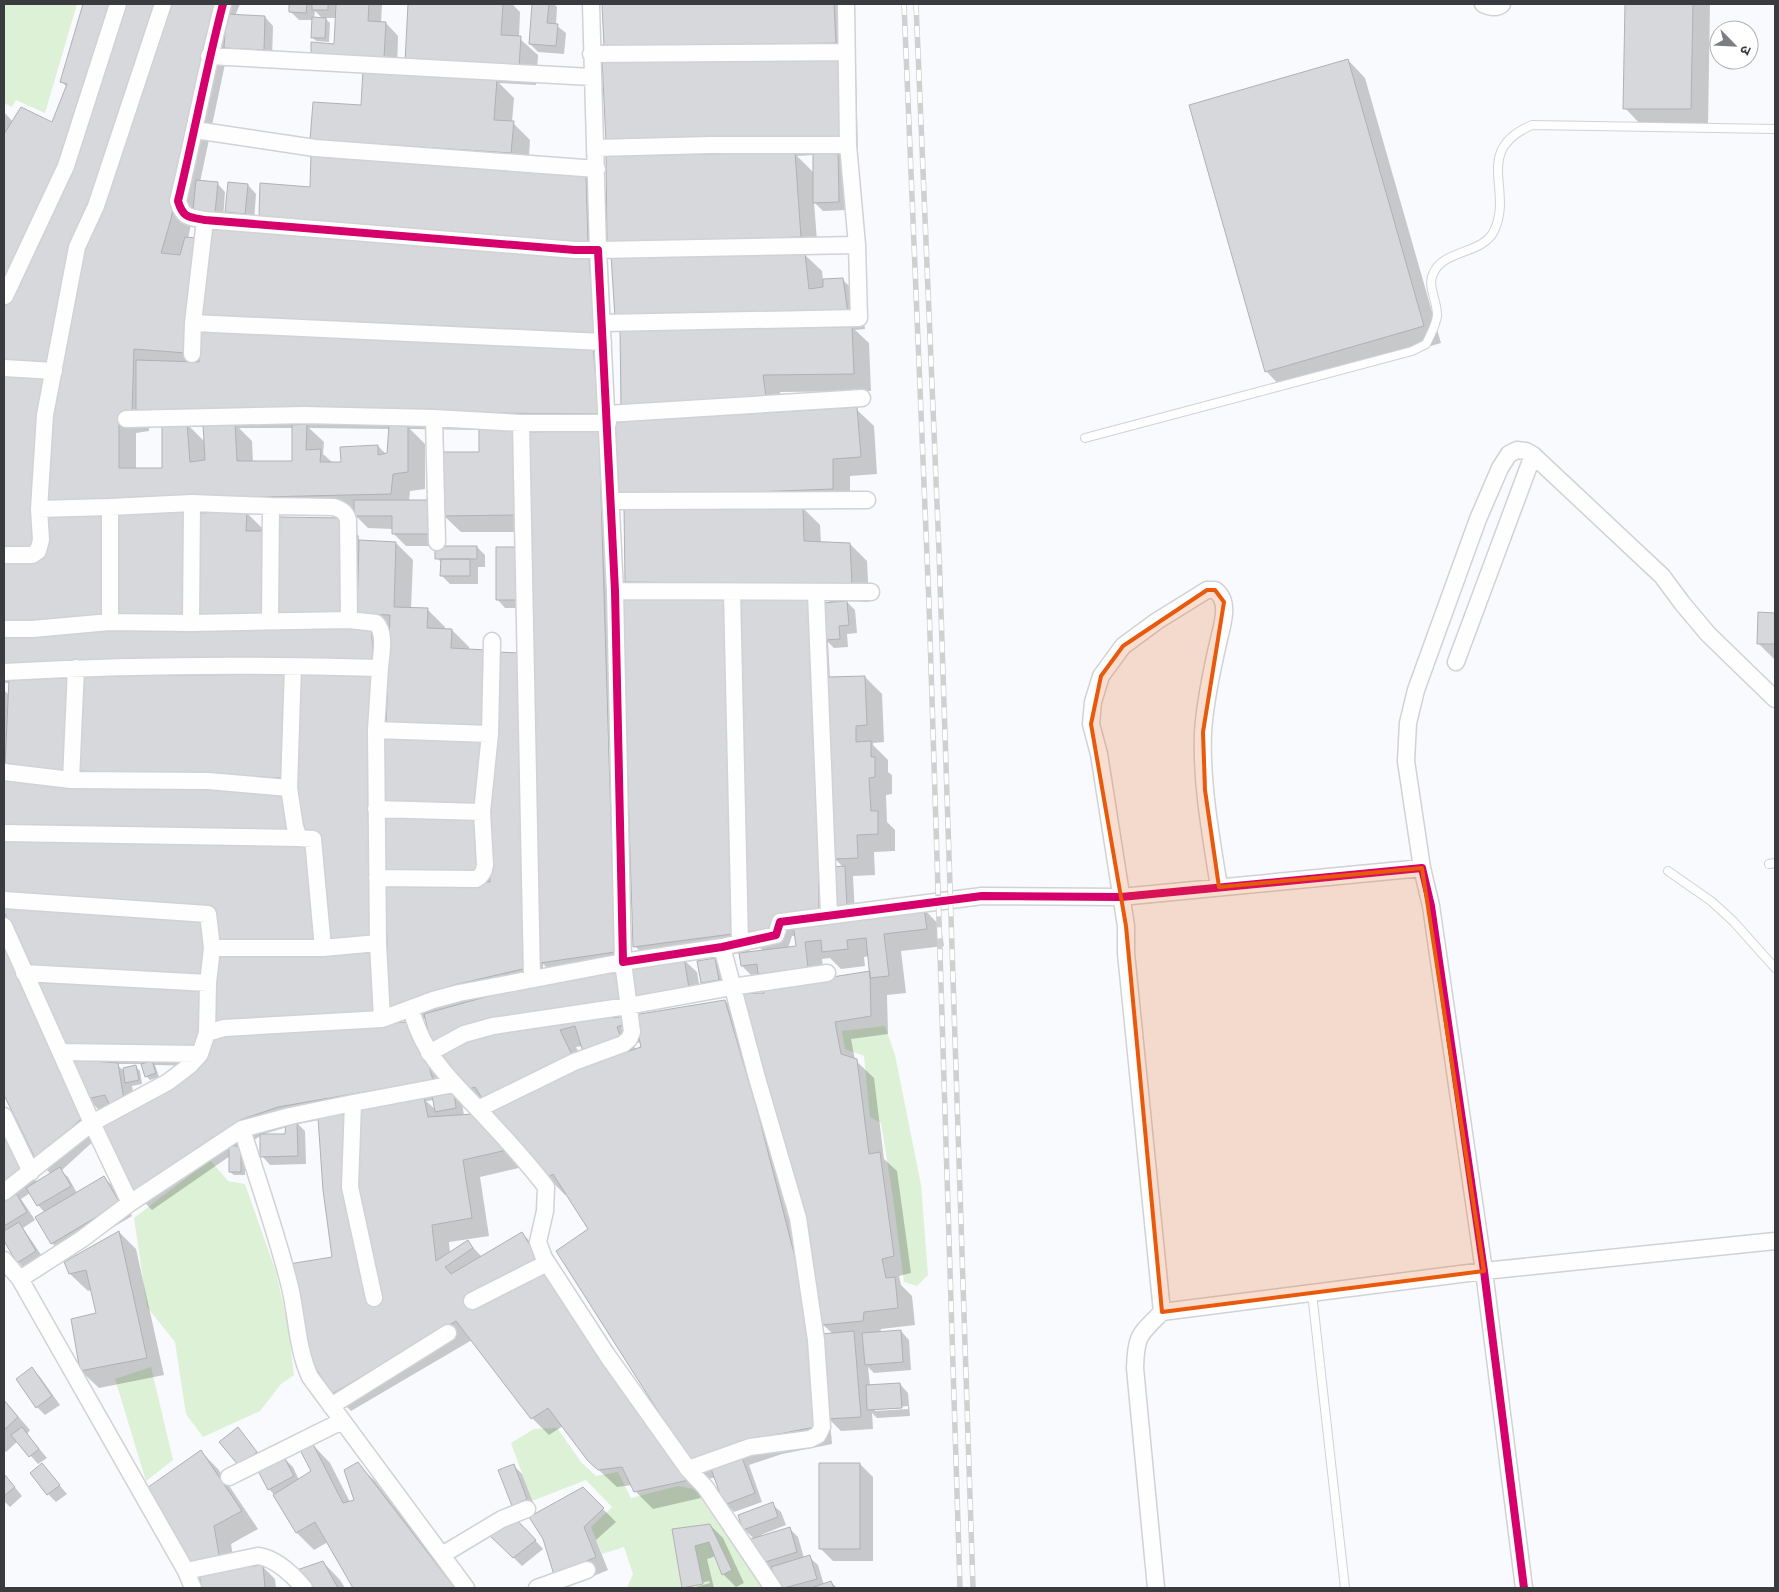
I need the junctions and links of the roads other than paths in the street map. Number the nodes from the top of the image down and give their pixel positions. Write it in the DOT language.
graph roads {
  1 [pos="118,4"];
  2 [pos="163,4"];
  3 [pos="223,4"];
  4 [pos="591,4"];
  5 [pos="846,4"];
  6 [pos="1483,4"];
  7 [pos="1502,4"];
  8 [pos="846,52"];
  9 [pos="591,54"];
  10 [pos="209,56"];
  11 [pos="592,77"];
  12 [pos="1775,129"];
  13 [pos="195,130"];
  14 [pos="848,145"];
  15 [pos="595,148"];
  16 [pos="597,169"];
  17 [pos="205,220"];
  18 [pos="857,245"];
  19 [pos="598,250"];
  20 [pos="5,296"];
  21 [pos="193,323"];
  22 [pos="603,323"];
  23 [pos="603,342"];
  24 [pos="192,354"];
  25 [pos="4,368"];
  26 [pos="54,371"];
  27 [pos="862,398"];
  28 [pos="434,418"];
  29 [pos="126,419"];
  30 [pos="607,419"];
  31 [pos="521,423"];
  32 [pos="1085,438"];
  33 [pos="1534,455"];
  34 [pos="867,500"];
  35 [pos="611,501"];
  36 [pos="192,503"];
  37 [pos="271,506"];
  38 [pos="110,507"];
  39 [pos="39,509"];
  40 [pos="437,542"];
  41 [pos="4,555"];
  42 [pos="615,591"];
  43 [pos="732,592"];
  44 [pos="871,592"];
  45 [pos="816,593"];
  46 [pos="349,620"];
  47 [pos="270,621"];
  48 [pos="110,622"];
  49 [pos="191,623"];
  50 [pos="4,628"];
  51 [pos="492,641"];
  52 [pos="1456,662"];
  53 [pos="294,666"];
  54 [pos="76,668"];
  55 [pos="380,668"];
  56 [pos="4,672"];
  57 [pos="1775,699"];
  58 [pos="376,730"];
  59 [pos="490,734"];
  60 [pos="4,772"];
  61 [pos="70,780"];
  62 [pos="288,788"];
  63 [pos="376,810"];
  64 [pos="482,812"];
  65 [pos="4,833"];
  66 [pos="299,838"];
  67 [pos="1422,868"];
  68 [pos="1668,871"];
  69 [pos="377,878"];
  70 [pos="1219,887"];
  71 [pos="1122,897"];
  72 [pos="4,900"];
  73 [pos="829,915"];
  74 [pos="4,926"];
  75 [pos="378,943"];
  76 [pos="740,943"];
  77 [pos="722,947"];
  78 [pos="212,948"];
  79 [pos="322,948"];
  80 [pos="623,962"];
  81 [pos="1775,968"];
  82 [pos="24,973"];
  83 [pos="827,973"];
  84 [pos="532,978"];
  85 [pos="208,983"];
  86 [pos="732,986"];
  87 [pos="628,1006"];
  88 [pos="411,1009"];
  89 [pos="382,1019"];
  90 [pos="207,1033"];
  91 [pos="61,1052"];
  92 [pos="429,1052"];
  93 [pos="200,1054"];
  94 [pos="454,1084"];
  95 [pos="354,1103"];
  96 [pos="478,1109"];
  97 [pos="4,1116"];
  98 [pos="92,1124"];
  99 [pos="242,1129"];
  100 [pos="31,1172"];
  101 [pos="4,1192"];
  102 [pos="130,1203"];
  103 [pos="1775,1241"];
  104 [pos="4,1260"];
  105 [pos="547,1263"];
  106 [pos="1484,1271"];
  107 [pos="20,1279"];
  108 [pos="1312,1293"];
  109 [pos="374,1298"];
  110 [pos="472,1301"];
  111 [pos="1162,1312"];
  112 [pos="448,1333"];
  113 [pos="331,1406"];
  114 [pos="342,1420"];
  115 [pos="688,1469"];
  116 [pos="229,1477"];
  117 [pos="527,1509"];
  118 [pos="442,1556"];
  119 [pos="586,1570"];
  120 [pos="186,1571"];
  121 [pos="193,1588"];
  122 [pos="304,1588"];
  123 [pos="466,1588"];
  124 [pos="537,1588"];
  125 [pos="773,1588"];
  126 [pos="1156,1588"];
  127 [pos="1345,1588"];
  128 [pos="1524,1588"];
  1 -- 20 [label="street"];
  2 -- 26 [label="street"];
  3 -- 10 [label="street"];
  4 -- 9 [label="street"];
  5 -- 8 [label="street"];
  6 -- 7 [label="street"];
  8 -- 9 [label="street"];
  8 -- 14 [label="street"];
  9 -- 11 [label="street"];
  10 -- 11 [label="street"];
  10 -- 13 [label="street"];
  11 -- 15 [label="street"];
  12 -- 32 [label="lane"];
  13 -- 16 [label="street"];
  13 -- 17 [label="street"];
  14 -- 15 [label="street"];
  14 -- 18 [label="street"];
  15 -- 16 [label="street"];
  16 -- 19 [label="street"];
  17 -- 19 [label="street"];
  17 -- 21 [label="street"];
  18 -- 19 [label="street"];
  18 -- 22 [label="street"];
  19 -- 22 [label="street"];
  21 -- 23 [label="street"];
  21 -- 24 [label="street"];
  22 -- 23 [label="street"];
  23 -- 30 [label="street"];
  25 -- 26 [label="street"];
  26 -- 39 [label="street"];
  27 -- 30 [label="street"];
  28 -- 29 [label="street"];
  28 -- 31 [label="street"];
  28 -- 40 [label="street"];
  30 -- 31 [label="street"];
  30 -- 35 [label="street"];
  31 -- 84 [label="street"];
  33 -- 52 [label="street"];
  33 -- 57 [label="street"];
  33 -- 67 [label="street"];
  34 -- 35 [label="street"];
  35 -- 42 [label="street"];
  36 -- 37 [label="street"];
  36 -- 38 [label="street"];
  36 -- 49 [label="street"];
  37 -- 46 [label="street"];
  37 -- 47 [label="street"];
  38 -- 39 [label="street"];
  38 -- 48 [label="street"];
  39 -- 41 [label="street"];
  42 -- 43 [label="street"];
  42 -- 80 [label="street"];
  43 -- 45 [label="street"];
  43 -- 76 [label="street"];
  44 -- 45 [label="street"];
  45 -- 73 [label="street"];
  46 -- 47 [label="street"];
  46 -- 55 [label="street"];
  47 -- 49 [label="street"];
  48 -- 49 [label="street"];
  48 -- 50 [label="street"];
  51 -- 59 [label="street"];
  53 -- 54 [label="street"];
  53 -- 55 [label="street"];
  53 -- 62 [label="street"];
  54 -- 56 [label="street"];
  54 -- 61 [label="street"];
  55 -- 58 [label="street"];
  58 -- 59 [label="street"];
  58 -- 63 [label="street"];
  59 -- 64 [label="street"];
  60 -- 61 [label="street"];
  61 -- 62 [label="street"];
  62 -- 66 [label="street"];
  63 -- 64 [label="street"];
  63 -- 69 [label="street"];
  64 -- 69 [label="street"];
  65 -- 66 [label="street"];
  66 -- 79 [label="street"];
  67 -- 70 [label="street"];
  67 -- 106 [label="street"];
  68 -- 81 [label="lane"];
  69 -- 75 [label="street"];
  70 -- 71 [label="street"];
  70 -- 71 [label="street"];
  71 -- 73 [label="street"];
  71 -- 111 [label="street"];
  72 -- 78 [label="street"];
  73 -- 76 [label="street"];
  74 -- 82 [label="street"];
  75 -- 79 [label="street"];
  75 -- 89 [label="street"];
  76 -- 77 [label="street"];
  77 -- 80 [label="street"];
  77 -- 86 [label="street"];
  78 -- 79 [label="street"];
  78 -- 85 [label="street"];
  80 -- 84 [label="street"];
  80 -- 87 [label="street"];
  82 -- 85 [label="street"];
  82 -- 91 [label="street"];
  83 -- 86 [label="street"];
  84 -- 88 [label="street"];
  85 -- 90 [label="street"];
  86 -- 87 [label="street"];
  86 -- 115 [label="street"];
  87 -- 92 [label="street"];
  87 -- 96 [label="street"];
  88 -- 89 [label="street"];
  88 -- 92 [label="street"];
  89 -- 90 [label="street"];
  90 -- 93 [label="street"];
  91 -- 93 [label="street"];
  91 -- 98 [label="street"];
  92 -- 94 [label="street"];
  93 -- 98 [label="street"];
  94 -- 95 [label="street"];
  94 -- 96 [label="street"];
  95 -- 99 [label="street"];
  95 -- 109 [label="street"];
  96 -- 105 [label="street"];
  97 -- 100 [label="street"];
  98 -- 100 [label="street"];
  98 -- 102 [label="street"];
  99 -- 102 [label="street"];
  99 -- 113 [label="street"];
  100 -- 101 [label="street"];
  102 -- 107 [label="street"];
  103 -- 106 [label="street"];
  104 -- 107 [label="street"];
  105 -- 110 [label="street"];
  105 -- 115 [label="street"];
  106 -- 108 [label="street"];
  106 -- 128 [label="street"];
  107 -- 120 [label="street"];
  108 -- 111 [label="street"];
  108 -- 127 [label="lane"];
  111 -- 126 [label="street"];
  112 -- 113 [label="street"];
  113 -- 114 [label="street"];
  114 -- 116 [label="street"];
  114 -- 118 [label="street"];
  115 -- 125 [label="street"];
  117 -- 118 [label="street"];
  118 -- 123 [label="street"];
  119 -- 124 [label="street"];
  120 -- 121 [label="street"];
  120 -- 122 [label="street"];
}
